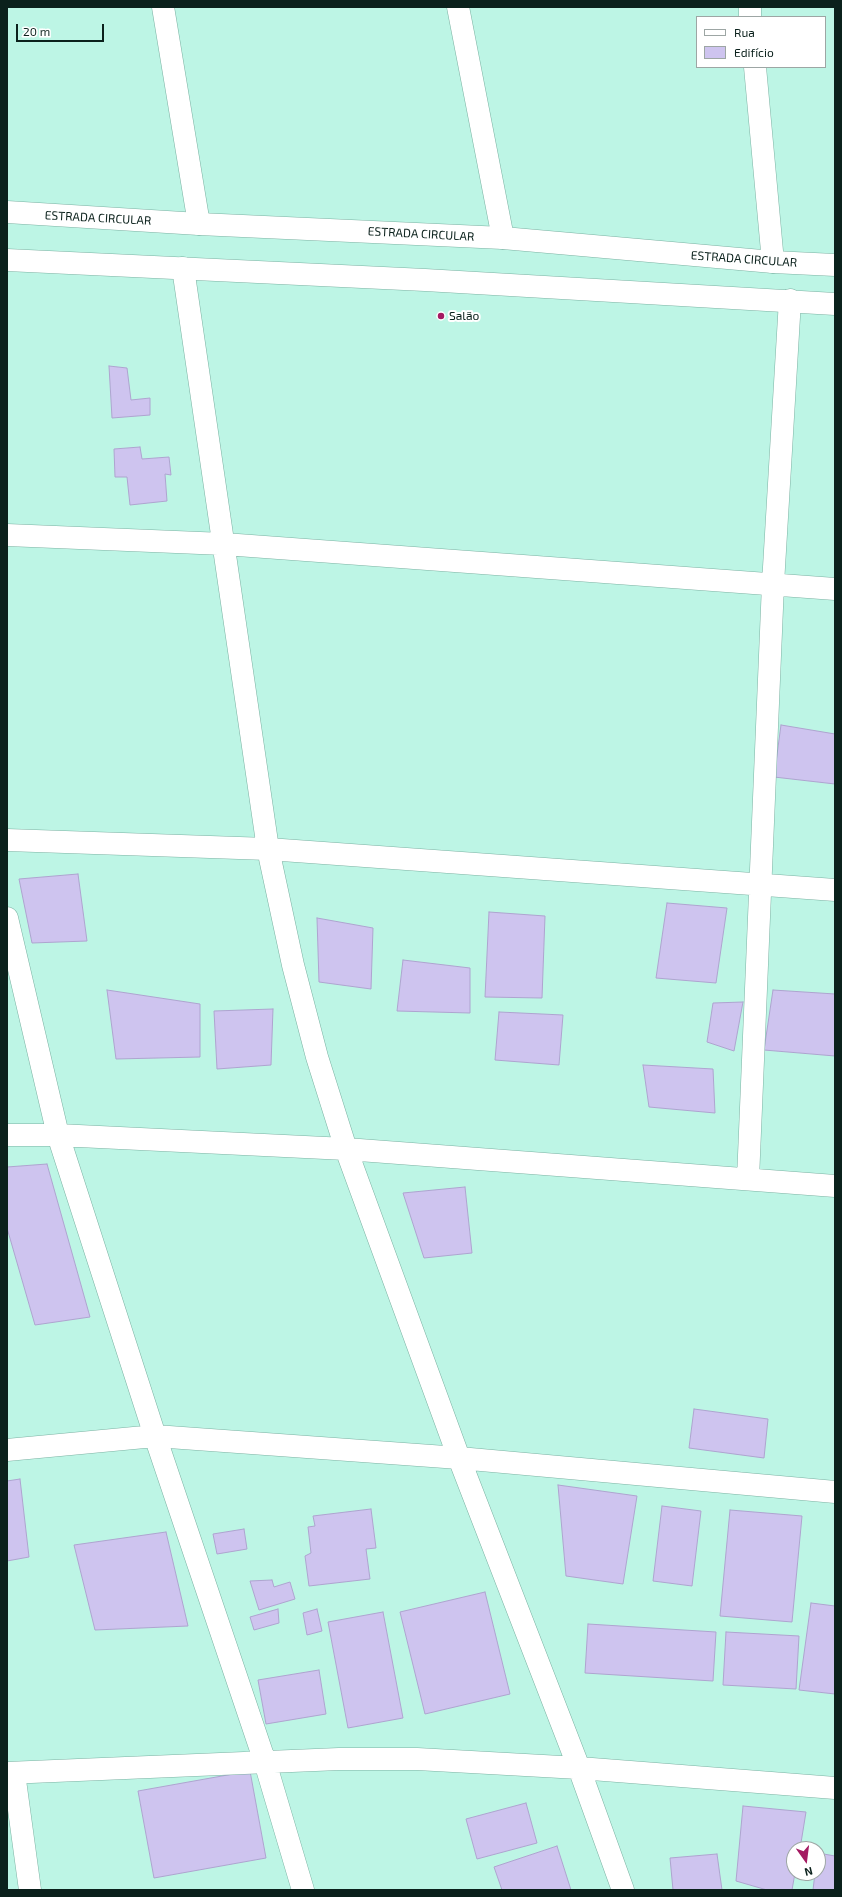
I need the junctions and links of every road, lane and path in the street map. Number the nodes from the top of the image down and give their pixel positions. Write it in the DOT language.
graph roads {
  1 [pos="163,7"];
  2 [pos="458,7"];
  3 [pos="755,68"];
  4 [pos="7,212"];
  5 [pos="199,224"];
  6 [pos="504,238"];
  7 [pos="7,260"];
  8 [pos="773,262"];
  9 [pos="835,265"];
  10 [pos="183,268"];
  11 [pos="790,300"];
  12 [pos="835,304"];
  13 [pos="7,535"];
  14 [pos="224,544"];
  15 [pos="773,584"];
  16 [pos="835,589"];
  17 [pos="7,840"];
  18 [pos="268,849"];
  19 [pos="760,884"];
  20 [pos="835,890"];
  21 [pos="7,918"];
  22 [pos="58,1135"];
  23 [pos="7,1136"];
  24 [pos="346,1149"];
  25 [pos="748,1179"];
  26 [pos="835,1186"];
  27 [pos="155,1436"];
  28 [pos="7,1450"];
  29 [pos="459,1458"];
  30 [pos="835,1492"];
  31 [pos="265,1762"];
  32 [pos="579,1768"];
  33 [pos="10,1773"];
  34 [pos="835,1788"];
  35 [pos="30,1890"];
  36 [pos="303,1890"];
  37 [pos="623,1890"];
  1 -- 5 [label="street"];
  2 -- 6 [label="street"];
  3 -- 8 [label="street"];
  4 -- 5 [label="street, ESTRADA CIRCULAR"];
  5 -- 6 [label="street, ESTRADA CIRCULAR"];
  6 -- 8 [label="street, ESTRADA CIRCULAR"];
  7 -- 10 [label="street"];
  8 -- 9 [label="street, ESTRADA CIRCULAR"];
  10 -- 11 [label="street"];
  10 -- 14 [label="street"];
  11 -- 12 [label="street"];
  11 -- 15 [label="street"];
  13 -- 14 [label="street"];
  14 -- 15 [label="street"];
  14 -- 18 [label="street"];
  15 -- 16 [label="street"];
  15 -- 19 [label="street"];
  17 -- 18 [label="street"];
  18 -- 19 [label="street"];
  18 -- 24 [label="street"];
  19 -- 20 [label="street"];
  19 -- 25 [label="street"];
  21 -- 22 [label="street"];
  22 -- 23 [label="street"];
  22 -- 24 [label="street"];
  22 -- 27 [label="street"];
  24 -- 25 [label="street"];
  24 -- 29 [label="street"];
  25 -- 26 [label="street"];
  27 -- 28 [label="street"];
  27 -- 29 [label="street"];
  27 -- 31 [label="street"];
  29 -- 30 [label="street"];
  29 -- 32 [label="street"];
  31 -- 32 [label="street"];
  31 -- 33 [label="street"];
  31 -- 36 [label="street"];
  32 -- 34 [label="street"];
  32 -- 37 [label="street"];
  33 -- 35 [label="street"];
}
